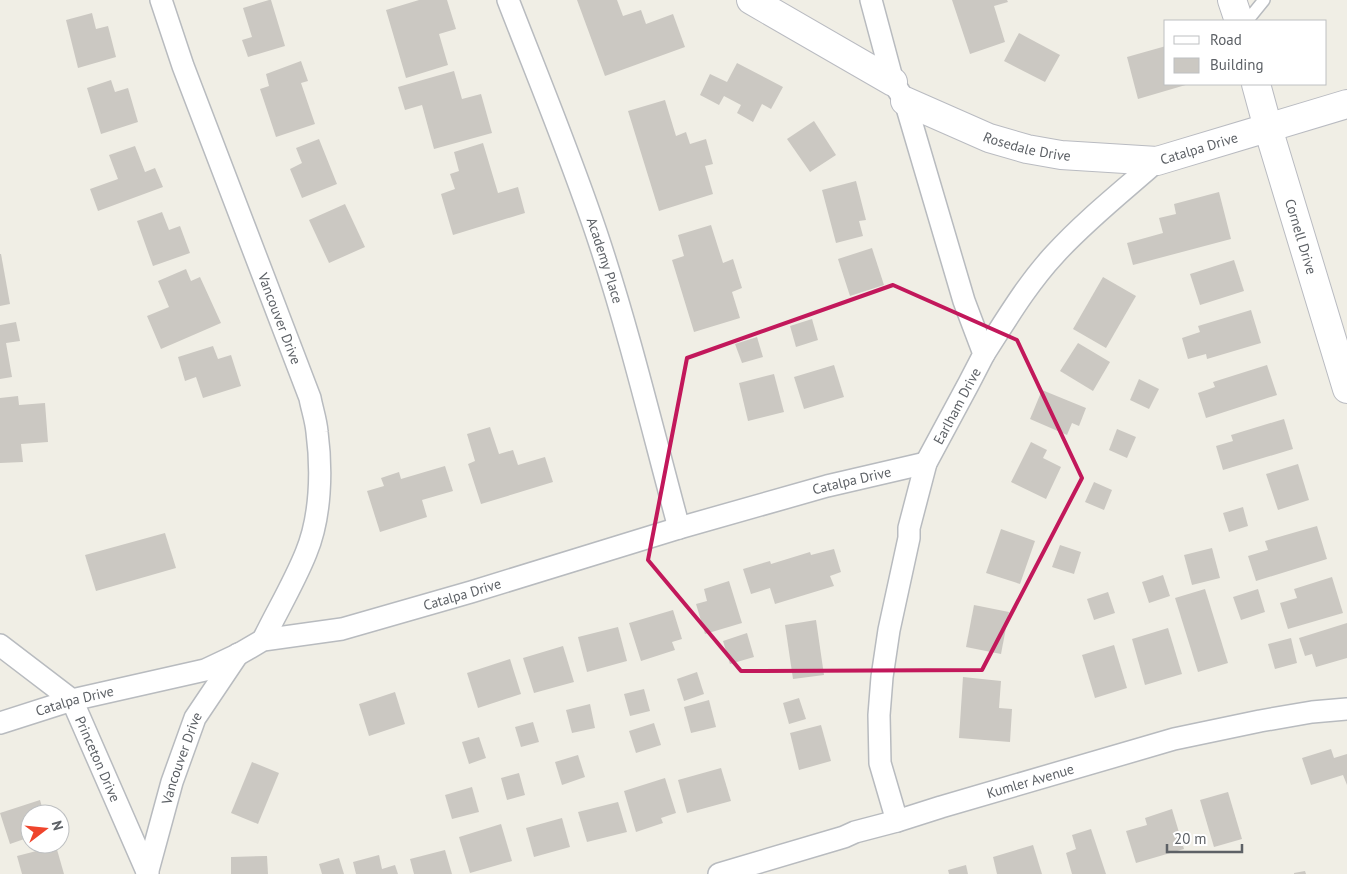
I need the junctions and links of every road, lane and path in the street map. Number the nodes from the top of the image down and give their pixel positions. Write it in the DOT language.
graph roads {
  1 [pos="161,0"];
  2 [pos="508,0"];
  3 [pos="751,0"];
  4 [pos="872,0"];
  5 [pos="1232,0"];
  6 [pos="1264,0"];
  7 [pos="1239,20"];
  8 [pos="1248,20"];
  9 [pos="1256,85"];
  10 [pos="899,91"];
  11 [pos="1347,104"];
  12 [pos="1268,128"];
  13 [pos="1157,161"];
  14 [pos="984,354"];
  15 [pos="1347,389"];
  16 [pos="926,463"];
  17 [pos="679,528"];
  18 [pos="263,640"];
  19 [pos="0,645"];
  20 [pos="239,654"];
  21 [pos="72,700"];
  22 [pos="1347,709"];
  23 [pos="0,723"];
  24 [pos="897,821"];
  25 [pos="147,874"];
  26 [pos="719,874"];
  1 -- 18 [label="street, Vancouver Drive"];
  2 -- 17 [label="street, Academy Place"];
  3 -- 10 [label="street, Rosedale Drive"];
  4 -- 10 [label="street, Earlham Drive"];
  5 -- 7 [label="street"];
  6 -- 8 [label="lane"];
  9 -- 12 [label="street, Cornell Drive"];
  10 -- 13 [label="street, Rosedale Drive"];
  10 -- 14 [label="street, Earlham Drive"];
  11 -- 12 [label="street, Catalpa Drive"];
  12 -- 13 [label="street, Catalpa Drive"];
  12 -- 15 [label="street, Cornell Drive"];
  13 -- 14 [label="street, Catalpa Drive"];
  14 -- 16 [label="street, Earlham Drive"];
  16 -- 17 [label="street, Catalpa Drive"];
  16 -- 24 [label="street, Earlham Drive"];
  17 -- 18 [label="street, Catalpa Drive"];
  18 -- 20 [label="street, Catalpa Drive"];
  19 -- 21 [label="street, Princeton Drive"];
  20 -- 21 [label="street, Catalpa Drive"];
  20 -- 25 [label="street, Vancouver Drive"];
  21 -- 23 [label="street, Catalpa Drive"];
  21 -- 25 [label="street, Princeton Drive"];
  22 -- 24 [label="street, Kumler Avenue"];
  24 -- 26 [label="street, Kumler Avenue"];
}
